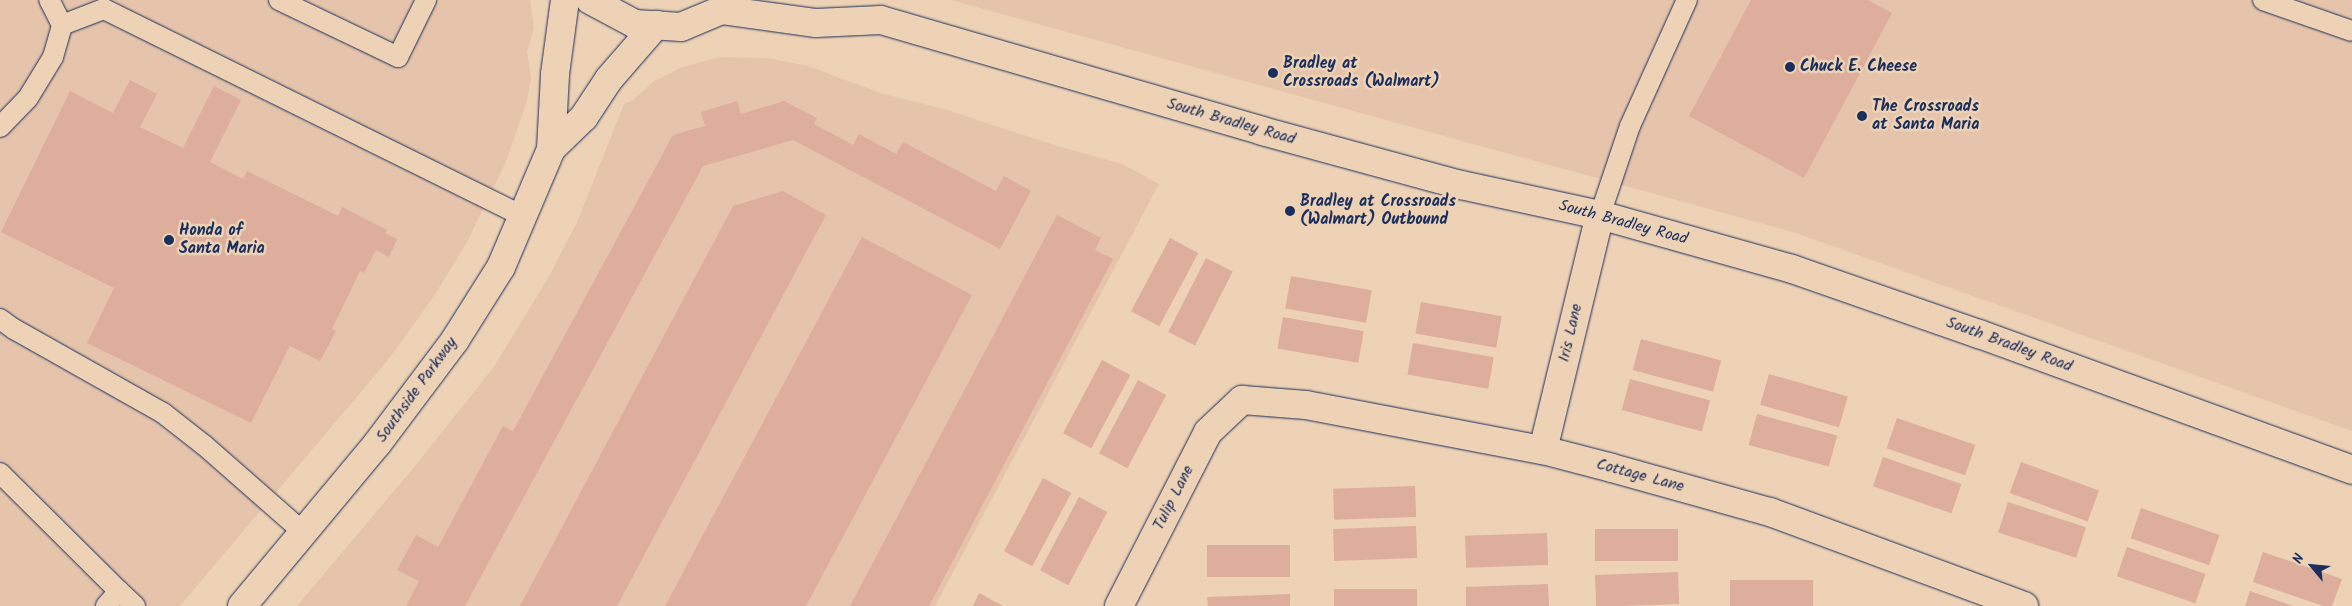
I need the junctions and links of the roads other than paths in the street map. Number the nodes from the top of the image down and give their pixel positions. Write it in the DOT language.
graph roads {
  1 [pos="49,0"];
  2 [pos="280,0"];
  3 [pos="426,0"];
  4 [pos="565,0"];
  5 [pos="590,0"];
  6 [pos="862,0"];
  7 [pos="1687,0"];
  8 [pos="2264,0"];
  9 [pos="729,5"];
  10 [pos="881,20"];
  11 [pos="656,25"];
  12 [pos="62,26"];
  13 [pos="2352,31"];
  14 [pos="0,127"];
  15 [pos="551,149"];
  16 [pos="1600,215"];
  17 [pos="523,216"];
  18 [pos="0,319"];
  19 [pos="1242,400"];
  20 [pos="1543,450"];
  21 [pos="2352,470"];
  22 [pos="0,473"];
  23 [pos="304,533"];
  24 [pos="120,591"];
  25 [pos="106,606"];
  26 [pos="135,606"];
  27 [pos="242,606"];
  28 [pos="1119,606"];
  29 [pos="2024,606"];
  1 -- 12 [label="lane"];
  2 -- 3 [label="lane"];
  4 -- 15 [label="street, Southside Parkway"];
  5 -- 11 [label="street"];
  6 -- 10 [label="street, South Bradley Road"];
  7 -- 16 [label="lane"];
  8 -- 13 [label="lane"];
  9 -- 10 [label="street, South Bradley Road"];
  9 -- 11 [label="street"];
  10 -- 16 [label="street, South Bradley Road"];
  11 -- 15 [label="street, Southside Parkway"];
  12 -- 14 [label="lane"];
  12 -- 17 [label="lane"];
  15 -- 17 [label="street, Southside Parkway"];
  16 -- 20 [label="street, Iris Lane"];
  16 -- 21 [label="street, South Bradley Road"];
  17 -- 23 [label="street, Southside Parkway"];
  18 -- 23 [label="lane"];
  19 -- 20 [label="street, Cottage Lane"];
  19 -- 28 [label="street, Tulip Lane"];
  20 -- 29 [label="street, Cottage Lane"];
  22 -- 24 [label="lane"];
  23 -- 27 [label="street, Southside Parkway"];
  24 -- 25 [label="lane"];
  24 -- 26 [label="lane"];
}
